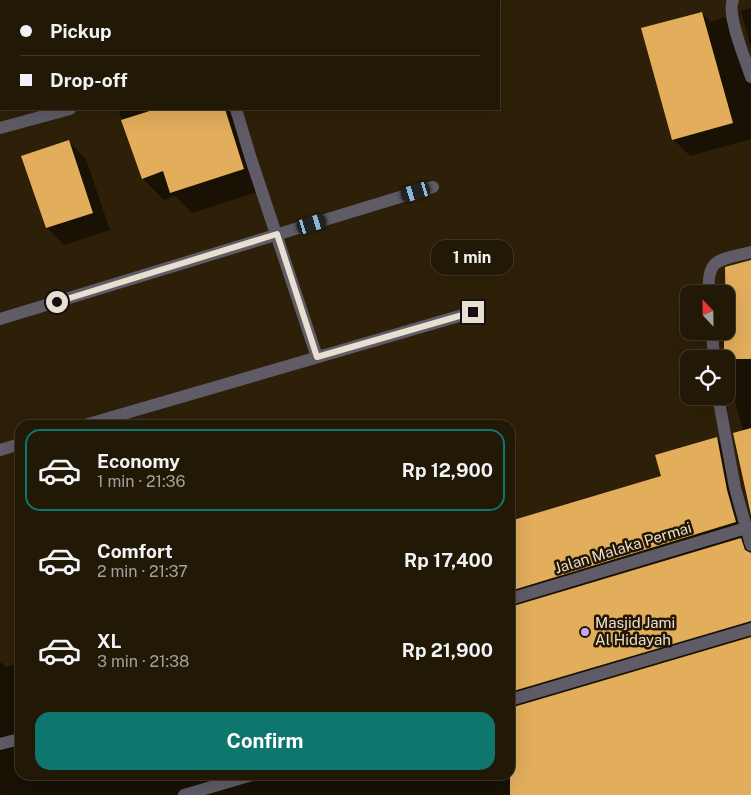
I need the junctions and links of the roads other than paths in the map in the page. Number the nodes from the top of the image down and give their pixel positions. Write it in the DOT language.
graph roads {
  1 [pos="733,0"];
  2 [pos="751,77"];
  3 [pos="66,110"];
  4 [pos="236,110"];
  5 [pos="0,128"];
  6 [pos="433,187"];
  7 [pos="277,234"];
  8 [pos="751,252"];
  9 [pos="709,285"];
  10 [pos="473,312"];
  11 [pos="0,319"];
  12 [pos="317,357"];
  13 [pos="720,405"];
  14 [pos="102,420"];
  15 [pos="15,446"];
  16 [pos="0,450"];
  17 [pos="746,528"];
  18 [pos="751,545"];
  19 [pos="515,597"];
  20 [pos="751,629"];
  21 [pos="515,699"];
  22 [pos="15,740"];
  23 [pos="0,744"];
  24 [pos="235,780"];
  25 [pos="184,795"];
  1 -- 2 [label="street"];
  3 -- 5 [label="street"];
  4 -- 7 [label="street"];
  6 -- 7 [label="street"];
  7 -- 11 [label="street"];
  7 -- 12 [label="street"];
  8 -- 9 [label="street"];
  10 -- 12 [label="street"];
  12 -- 14 [label="street"];
  13 -- 17 [label="street"];
  15 -- 16 [label="street"];
  17 -- 18 [label="street"];
  17 -- 19 [label="street, Jalan Malaka Permai"];
  20 -- 21 [label="street"];
  22 -- 23 [label="street"];
  24 -- 25 [label="street"];
}
